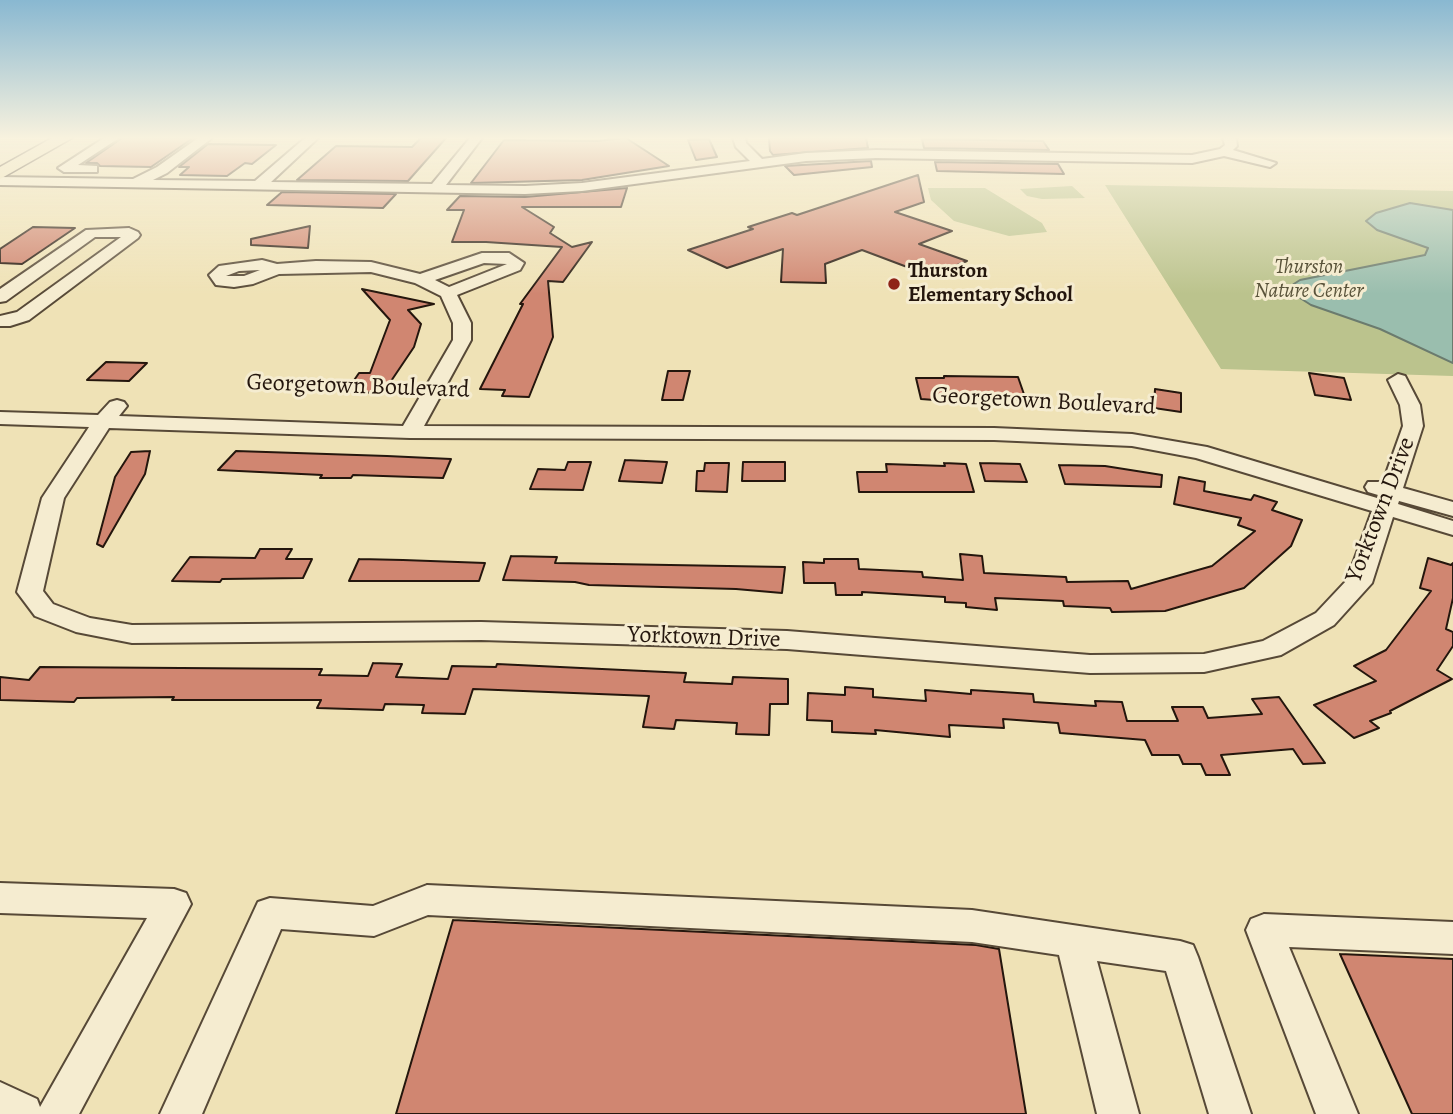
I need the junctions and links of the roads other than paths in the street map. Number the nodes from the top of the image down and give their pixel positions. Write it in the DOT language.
graph roads {
  1 [pos="276,269"];
  2 [pos="0,276"];
  3 [pos="29,276"];
  4 [pos="76,277"];
  5 [pos="421,279"];
  6 [pos="449,293"];
  7 [pos="0,297"];
  8 [pos="0,321"];
  9 [pos="1398,380"];
  10 [pos="0,405"];
  11 [pos="110,414"];
  12 [pos="0,418"];
  13 [pos="414,425"];
  14 [pos="1388,499"];
  15 [pos="1453,509"];
  16 [pos="1453,528"];
  17 [pos="0,898"];
  18 [pos="1453,938"];
  19 [pos="1074,942"];
  20 [pos="0,1102"];
  21 [pos="22,1114"];
  22 [pos="57,1114"];
  23 [pos="181,1114"];
  24 [pos="1118,1114"];
  25 [pos="1230,1114"];
  26 [pos="1337,1114"];
  1 -- 5 [label="street"];
  2 -- 3 [label="street"];
  3 -- 4 [label="street"];
  3 -- 4 [label="street"];
  3 -- 7 [label="street"];
  4 -- 8 [label="street"];
  5 -- 6 [label="street"];
  5 -- 6 [label="street"];
  6 -- 13 [label="street"];
  9 -- 14 [label="street, Yorktown Drive"];
  10 -- 11 [label="street, Georgetown Boulevard"];
  11 -- 12 [label="street, Georgetown Boulevard"];
  11 -- 13 [label="street, Georgetown Boulevard"];
  11 -- 14 [label="street, Yorktown Drive"];
  13 -- 14 [label="street, Georgetown Boulevard"];
  14 -- 15 [label="street, Georgetown Boulevard"];
  14 -- 16 [label="street, Georgetown Boulevard"];
  17 -- 22 [label="street"];
  18 -- 26 [label="street"];
  19 -- 23 [label="street"];
  19 -- 24 [label="street"];
  19 -- 25 [label="street"];
  20 -- 21 [label="street"];
}
